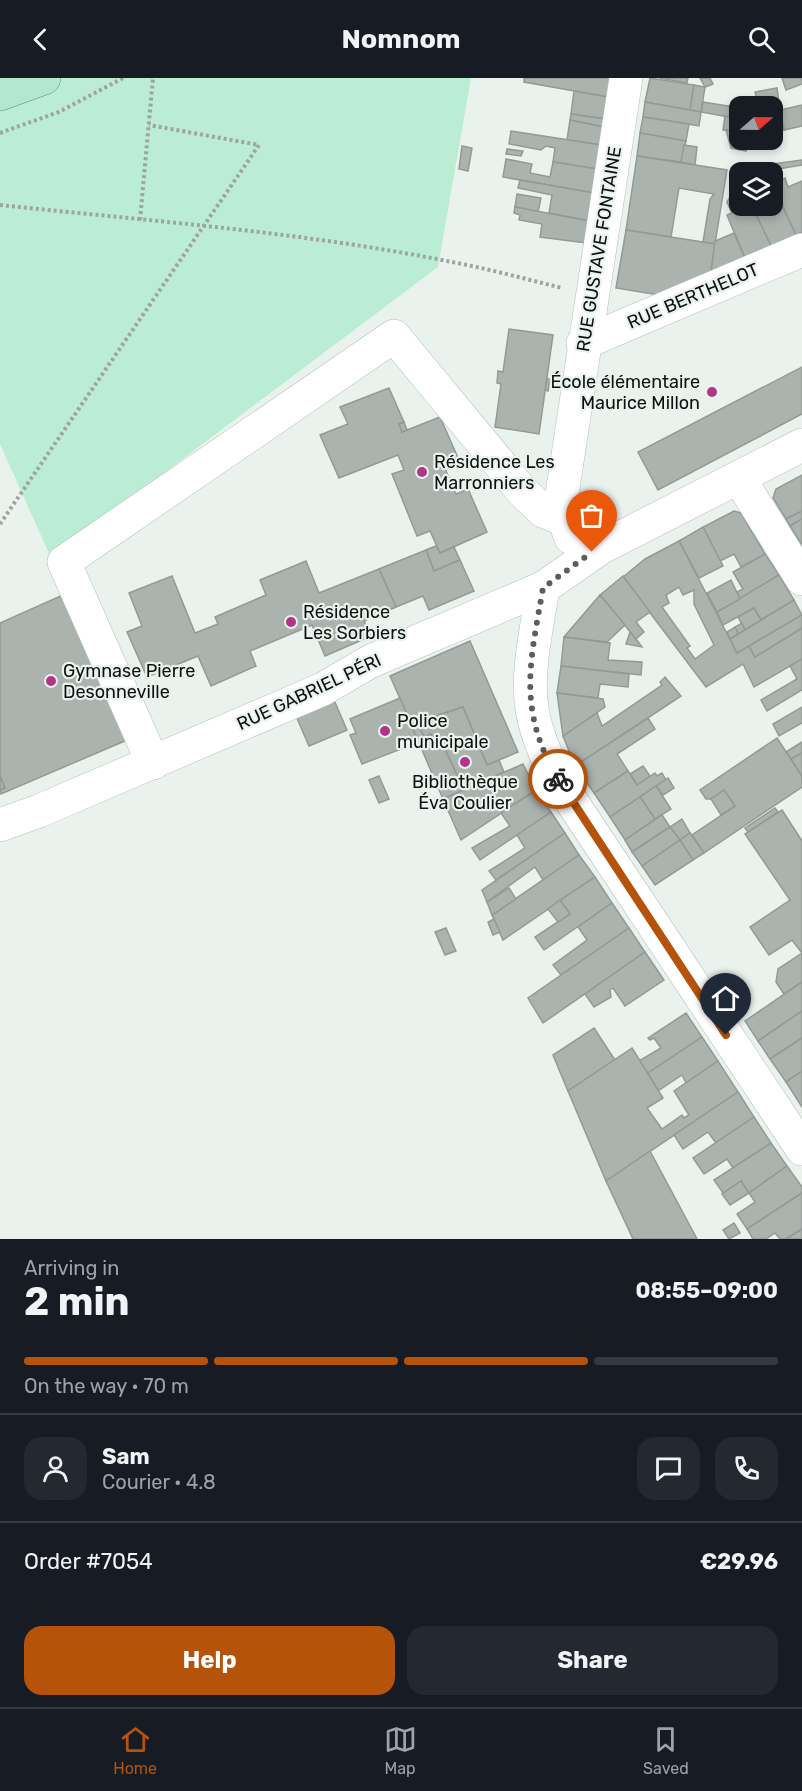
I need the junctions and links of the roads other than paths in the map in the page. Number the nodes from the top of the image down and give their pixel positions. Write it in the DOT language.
graph roads {
  1 [pos="44,78"];
  2 [pos="626,78"];
  3 [pos="0,94"];
  4 [pos="802,250"];
  5 [pos="583,343"];
  6 [pos="802,445"];
  7 [pos="739,478"];
  8 [pos="564,519"];
  9 [pos="583,559"];
  10 [pos="802,579"];
  11 [pos="543,588"];
  12 [pos="153,763"];
  13 [pos="0,825"];
  14 [pos="802,1149"];
  1 -- 3 [label="main road"];
  2 -- 5 [label="street, RUE GUSTAVE FONTAINE"];
  4 -- 5 [label="street, RUE BERTHELOT"];
  5 -- 8 [label="street, RUE GUSTAVE FONTAINE"];
  6 -- 7 [label="street, RUE GABRIEL PÉRI"];
  7 -- 9 [label="street, RUE GABRIEL PÉRI"];
  7 -- 10 [label="street"];
  8 -- 9 [label="street, RUE GUSTAVE FONTAINE"];
  8 -- 12 [label="street"];
  9 -- 11 [label="street, RUE GABRIEL PÉRI"];
  11 -- 12 [label="street, RUE GABRIEL PÉRI"];
  11 -- 14 [label="street"];
  12 -- 13 [label="street, RUE GABRIEL PÉRI"];
}
